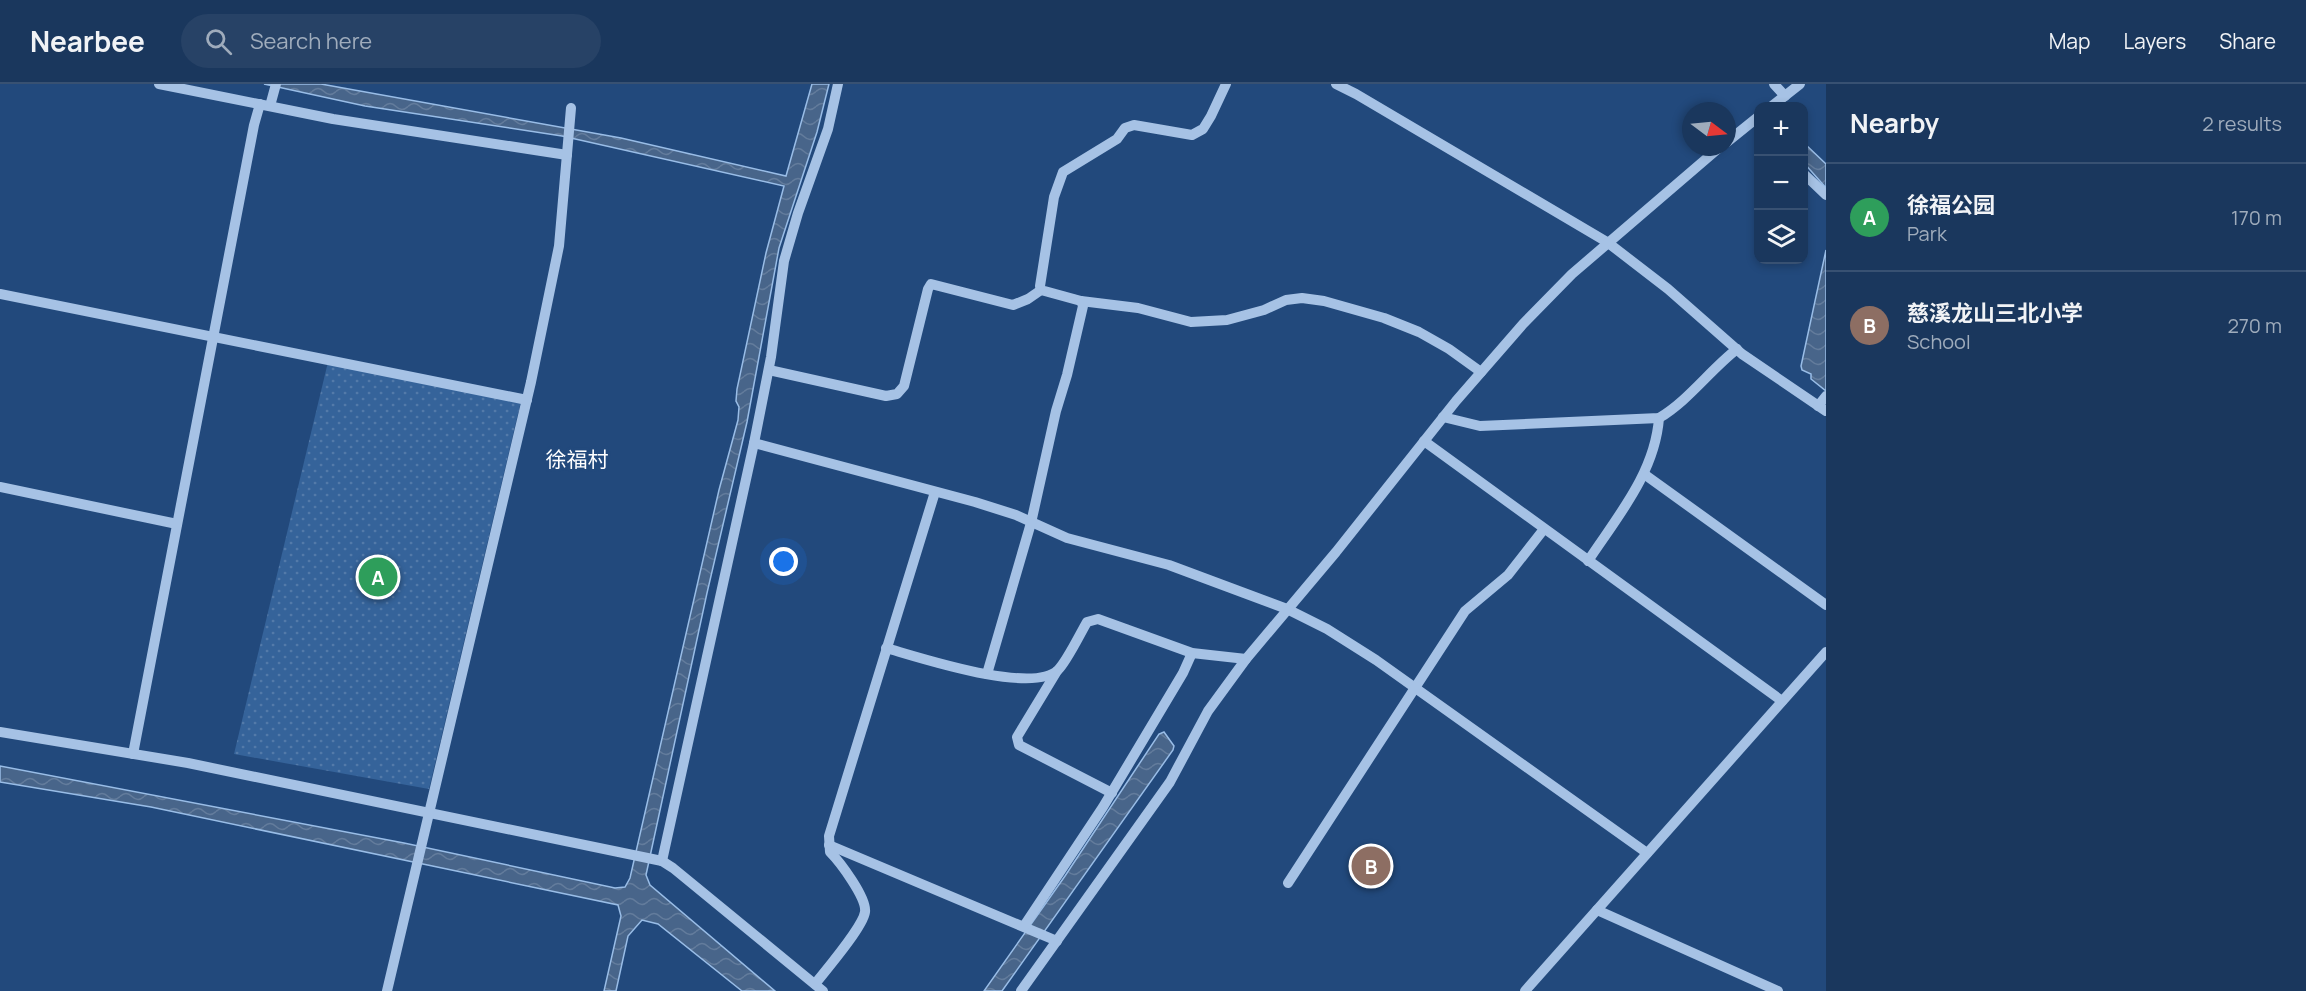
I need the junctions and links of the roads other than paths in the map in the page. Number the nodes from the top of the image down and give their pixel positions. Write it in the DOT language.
graph roads {
  1 [pos="159,84"];
  2 [pos="276,84"];
  3 [pos="838,84"];
  4 [pos="1226,84"];
  5 [pos="1336,84"];
  6 [pos="1774,84"];
  7 [pos="1800,84"];
  8 [pos="1785,96"];
  9 [pos="1777,102"];
  10 [pos="265,105"];
  11 [pos="571,108"];
  12 [pos="1754,123"];
  13 [pos="1736,136"];
  14 [pos="567,155"];
  15 [pos="1709,156"];
  16 [pos="1808,179"];
  17 [pos="1826,195"];
  18 [pos="1607,242"];
  19 [pos="1041,290"];
  20 [pos="0,294"];
  21 [pos="1081,301"];
  22 [pos="213,336"];
  23 [pos="1737,349"];
  24 [pos="769,370"];
  25 [pos="1481,372"];
  26 [pos="1826,396"];
  27 [pos="527,399"];
  28 [pos="1822,409"];
  29 [pos="1443,417"];
  30 [pos="1659,418"];
  31 [pos="1424,441"];
  32 [pos="754,443"];
  33 [pos="1644,474"];
  34 [pos="0,487"];
  35 [pos="936,492"];
  36 [pos="1031,523"];
  37 [pos="177,524"];
  38 [pos="1545,529"];
  39 [pos="1588,561"];
  40 [pos="1826,605"];
  41 [pos="1287,609"];
  42 [pos="886,648"];
  43 [pos="1826,652"];
  44 [pos="1192,653"];
  45 [pos="1246,659"];
  46 [pos="1058,670"];
  47 [pos="987,674"];
  48 [pos="1415,688"];
  49 [pos="1782,701"];
  50 [pos="0,732"];
  51 [pos="133,754"];
  52 [pos="1112,793"];
  53 [pos="429,813"];
  54 [pos="830,845"];
  55 [pos="1647,853"];
  56 [pos="662,861"];
  57 [pos="1288,883"];
  58 [pos="1597,910"];
  59 [pos="1024,926"];
  60 [pos="1057,941"];
  61 [pos="819,988"];
  62 [pos="387,991"];
  63 [pos="1022,991"];
  64 [pos="1525,991"];
  65 [pos="1778,991"];
  1 -- 10 [label="street"];
  2 -- 10 [label="street"];
  3 -- 24 [label="street"];
  4 -- 19 [label="street"];
  5 -- 18 [label="street"];
  6 -- 8 [label="street"];
  7 -- 8 [label="street"];
  8 -- 9 [label="street"];
  10 -- 14 [label="street"];
  10 -- 22 [label="street"];
  11 -- 14 [label="street"];
  12 -- 13 [label="street"];
  14 -- 27 [label="street"];
  15 -- 18 [label="street"];
  16 -- 17 [label="street"];
  18 -- 23 [label="street"];
  18 -- 25 [label="street"];
  19 -- 21 [label="street"];
  19 -- 24 [label="street"];
  20 -- 22 [label="street"];
  21 -- 25 [label="street"];
  21 -- 36 [label="street"];
  22 -- 27 [label="street"];
  22 -- 37 [label="street"];
  23 -- 28 [label="street"];
  23 -- 30 [label="street"];
  24 -- 32 [label="street"];
  25 -- 29 [label="street"];
  26 -- 28 [label="street"];
  27 -- 53 [label="street"];
  29 -- 30 [label="street"];
  29 -- 31 [label="street"];
  30 -- 33 [label="street"];
  31 -- 38 [label="street"];
  31 -- 41 [label="street"];
  32 -- 35 [label="street"];
  32 -- 56 [label="street"];
  33 -- 39 [label="street"];
  33 -- 40 [label="street"];
  34 -- 37 [label="street"];
  35 -- 36 [label="street"];
  35 -- 42 [label="street"];
  36 -- 41 [label="street"];
  36 -- 47 [label="street"];
  37 -- 51 [label="street"];
  38 -- 39 [label="street"];
  38 -- 48 [label="street"];
  39 -- 49 [label="street"];
  41 -- 45 [label="street"];
  41 -- 48 [label="street"];
  42 -- 47 [label="street"];
  42 -- 54 [label="street"];
  43 -- 49 [label="street"];
  44 -- 45 [label="street"];
  44 -- 46 [label="street"];
  44 -- 52 [label="street"];
  45 -- 60 [label="street"];
  46 -- 47 [label="street"];
  46 -- 52 [label="street"];
  48 -- 55 [label="street"];
  48 -- 57 [label="street"];
  49 -- 55 [label="street"];
  50 -- 51 [label="street"];
  51 -- 53 [label="street"];
  52 -- 59 [label="street"];
  53 -- 56 [label="street"];
  53 -- 62 [label="street"];
  54 -- 59 [label="street"];
  54 -- 61 [label="street"];
  55 -- 58 [label="street"];
  56 -- 61 [label="street"];
  58 -- 64 [label="street"];
  58 -- 65 [label="street"];
  59 -- 60 [label="street"];
  60 -- 63 [label="street"];
}
